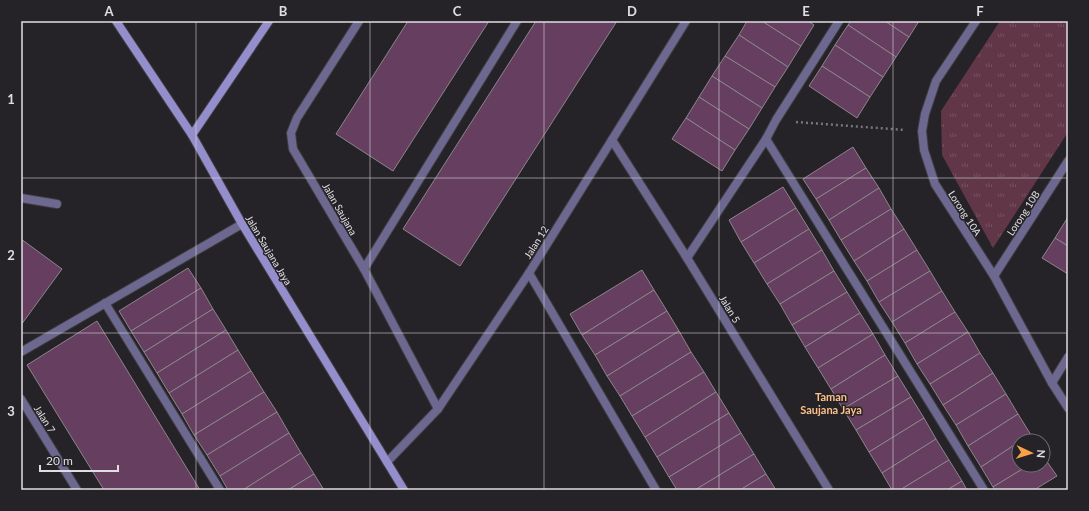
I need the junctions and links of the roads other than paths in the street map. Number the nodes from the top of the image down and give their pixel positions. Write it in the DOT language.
graph roads {
  1 [pos="116,21"];
  2 [pos="269,21"];
  3 [pos="359,21"];
  4 [pos="517,21"];
  5 [pos="686,21"];
  6 [pos="839,21"];
  7 [pos="976,21"];
  8 [pos="192,135"];
  9 [pos="766,139"];
  10 [pos="612,140"];
  11 [pos="1068,161"];
  12 [pos="21,198"];
  13 [pos="57,204"];
  14 [pos="242,224"];
  15 [pos="687,258"];
  16 [pos="364,269"];
  17 [pos="529,273"];
  18 [pos="994,276"];
  19 [pos="106,303"];
  20 [pos="21,352"];
  21 [pos="1068,357"];
  22 [pos="1052,383"];
  23 [pos="21,401"];
  24 [pos="1068,408"];
  25 [pos="438,409"];
  26 [pos="387,462"];
  27 [pos="77,490"];
  28 [pos="220,490"];
  29 [pos="404,490"];
  30 [pos="656,490"];
  31 [pos="829,490"];
  32 [pos="984,490"];
  1 -- 8 [label="main road, Jalan Saujana Jaya"];
  2 -- 8 [label="main road"];
  3 -- 16 [label="street, Jalan Saujana"];
  4 -- 16 [label="street"];
  5 -- 10 [label="street, Jalan 12"];
  6 -- 9 [label="street"];
  7 -- 18 [label="street, Lorong 10A"];
  8 -- 14 [label="main road, Jalan Saujana Jaya"];
  9 -- 15 [label="street"];
  9 -- 32 [label="street"];
  10 -- 15 [label="street, Jalan 5"];
  10 -- 17 [label="street, Jalan 12"];
  11 -- 18 [label="street, Lorong 10B"];
  12 -- 13 [label="street"];
  14 -- 19 [label="street"];
  14 -- 26 [label="main road, Jalan Saujana Jaya"];
  15 -- 31 [label="street, Jalan 5"];
  16 -- 25 [label="street, Jalan Saujana"];
  17 -- 25 [label="street, Jalan 12"];
  17 -- 30 [label="street"];
  18 -- 22 [label="street, Lorong 10A"];
  19 -- 20 [label="street"];
  19 -- 28 [label="street"];
  21 -- 22 [label="street"];
  22 -- 24 [label="street, Lorong 10A"];
  23 -- 27 [label="street, Jalan 7"];
  25 -- 26 [label="street, Jalan 12"];
  26 -- 29 [label="main road, Jalan Saujana Jaya"];
}
